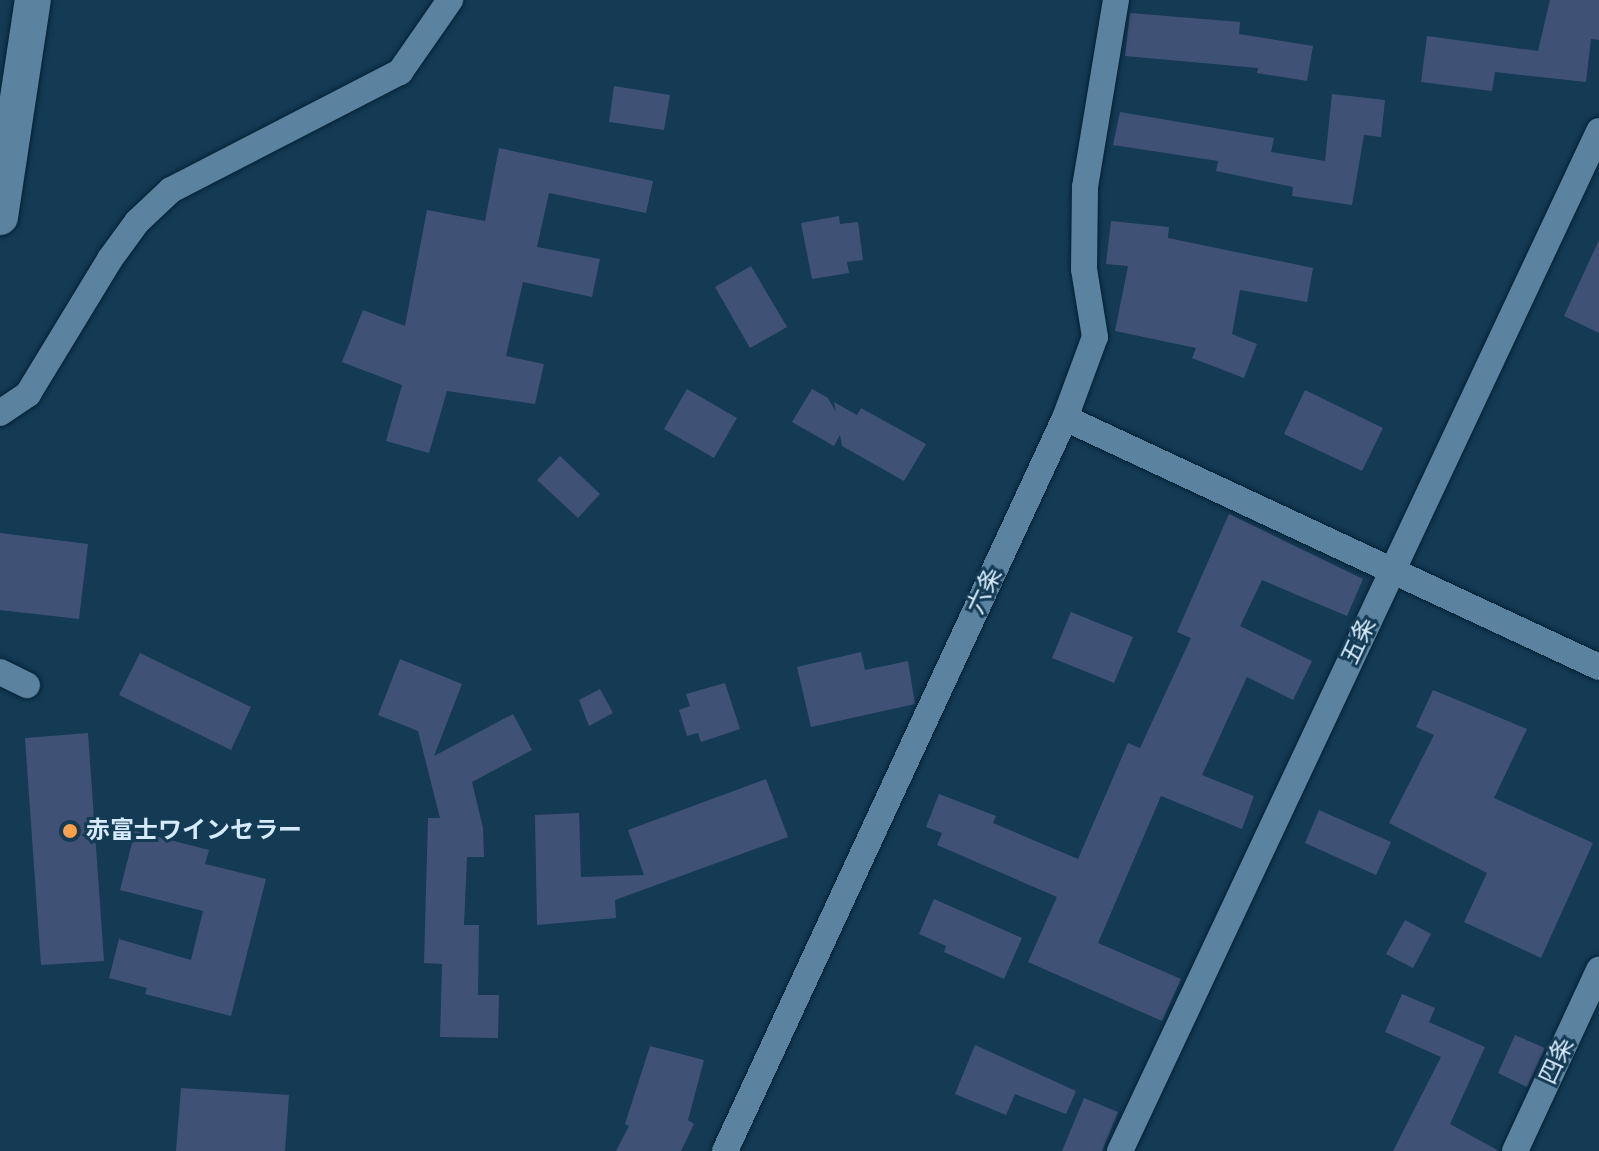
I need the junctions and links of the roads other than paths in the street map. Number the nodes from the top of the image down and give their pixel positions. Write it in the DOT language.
graph roads {
  1 [pos="33,0"];
  2 [pos="450,0"];
  3 [pos="1116,0"];
  4 [pos="1599,131"];
  5 [pos="0,217"];
  6 [pos="0,413"];
  7 [pos="1065,418"];
  8 [pos="1393,569"];
  9 [pos="1599,667"];
  10 [pos="0,672"];
  11 [pos="27,685"];
  12 [pos="1599,970"];
  13 [pos="725,1151"];
  14 [pos="1120,1151"];
  15 [pos="1515,1151"];
  1 -- 5 [label="main road"];
  2 -- 6 [label="street"];
  3 -- 7 [label="street, 六条"];
  4 -- 8 [label="street, 五条"];
  7 -- 8 [label="street"];
  7 -- 13 [label="street, 六条"];
  8 -- 9 [label="street"];
  8 -- 14 [label="street, 五条"];
  10 -- 11 [label="street"];
  12 -- 15 [label="street, 四条"];
}
